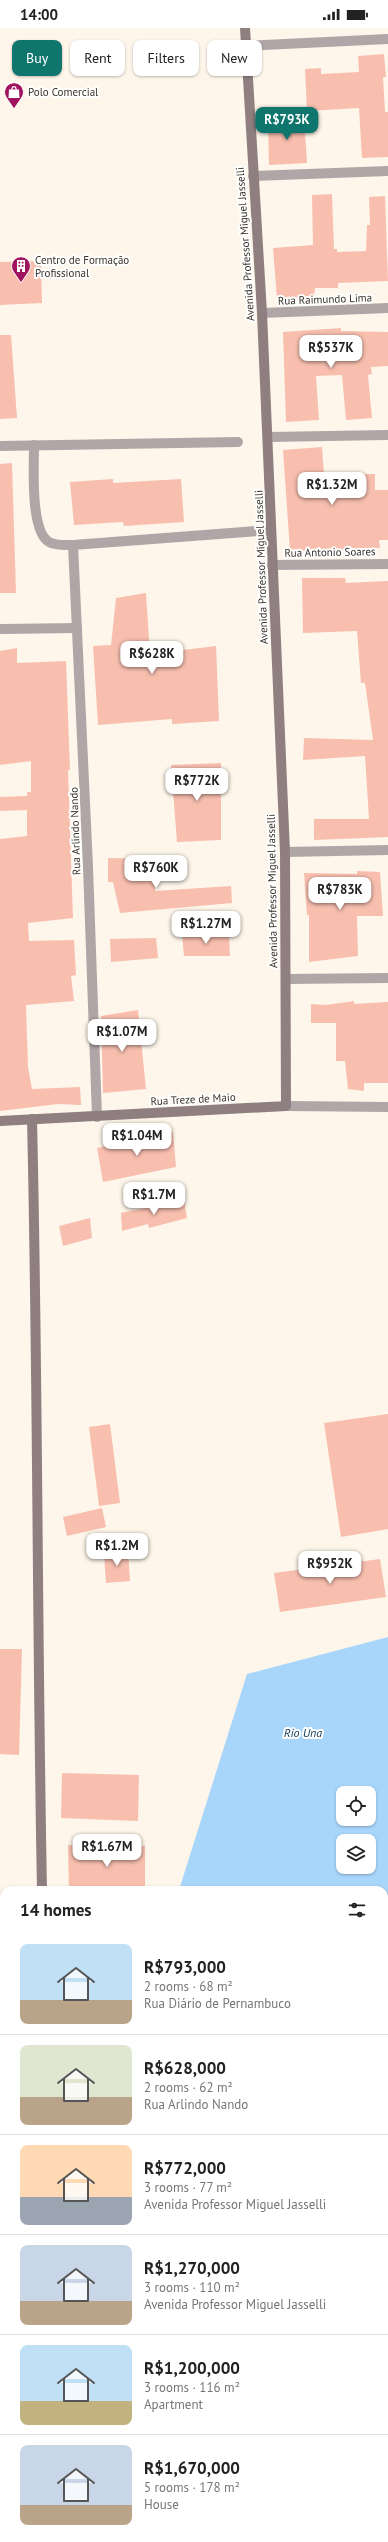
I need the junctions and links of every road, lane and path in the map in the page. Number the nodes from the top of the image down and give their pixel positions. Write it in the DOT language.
graph roads {
  1 [pos="245,28"];
  2 [pos="388,39"];
  3 [pos="246,40"];
  4 [pos="262,45"];
  5 [pos="248,76"];
  6 [pos="388,172"];
  7 [pos="253,176"];
  8 [pos="388,308"];
  9 [pos="262,313"];
  10 [pos="388,435"];
  11 [pos="268,437"];
  12 [pos="238,442"];
  13 [pos="34,445"];
  14 [pos="0,446"];
  15 [pos="271,530"];
  16 [pos="74,545"];
  17 [pos="388,564"];
  18 [pos="272,565"];
  19 [pos="76,628"];
  20 [pos="0,629"];
  21 [pos="388,850"];
  22 [pos="285,852"];
  23 [pos="388,978"];
  24 [pos="286,979"];
  25 [pos="286,1106"];
  26 [pos="388,1108"];
  27 [pos="96,1117"];
  28 [pos="32,1119"];
  29 [pos="0,1121"];
  30 [pos="42,1886"];
  1 -- 3 [label="street, Avenida Professor Miguel Jasselli"];
  2 -- 4 [label="street"];
  5 -- 7 [label="street, Avenida Professor Miguel Jasselli"];
  6 -- 7 [label="street"];
  7 -- 9 [label="street, Avenida Professor Miguel Jasselli"];
  8 -- 9 [label="street, Rua Raimundo Lima"];
  9 -- 11 [label="street, Avenida Professor Miguel Jasselli"];
  10 -- 11 [label="street"];
  11 -- 15 [label="street, Avenida Professor Miguel Jasselli"];
  12 -- 13 [label="street"];
  13 -- 14 [label="street"];
  13 -- 16 [label="street"];
  15 -- 16 [label="street"];
  15 -- 18 [label="street, Avenida Professor Miguel Jasselli"];
  16 -- 19 [label="street, Rua Arlindo Nando"];
  17 -- 18 [label="street, Rua Antonio Soares"];
  18 -- 22 [label="street, Avenida Professor Miguel Jasselli"];
  19 -- 20 [label="street"];
  19 -- 27 [label="street, Rua Arlindo Nando"];
  21 -- 22 [label="street"];
  22 -- 24 [label="street, Avenida Professor Miguel Jasselli"];
  23 -- 24 [label="street"];
  24 -- 25 [label="street, Avenida Professor Miguel Jasselli"];
  25 -- 26 [label="street, Rua Treze de Maio"];
  25 -- 27 [label="street, Rua Treze de Maio"];
  27 -- 28 [label="street, Rua Treze de Maio"];
  28 -- 29 [label="street, Rua Treze de Maio"];
  28 -- 30 [label="street"];
}
